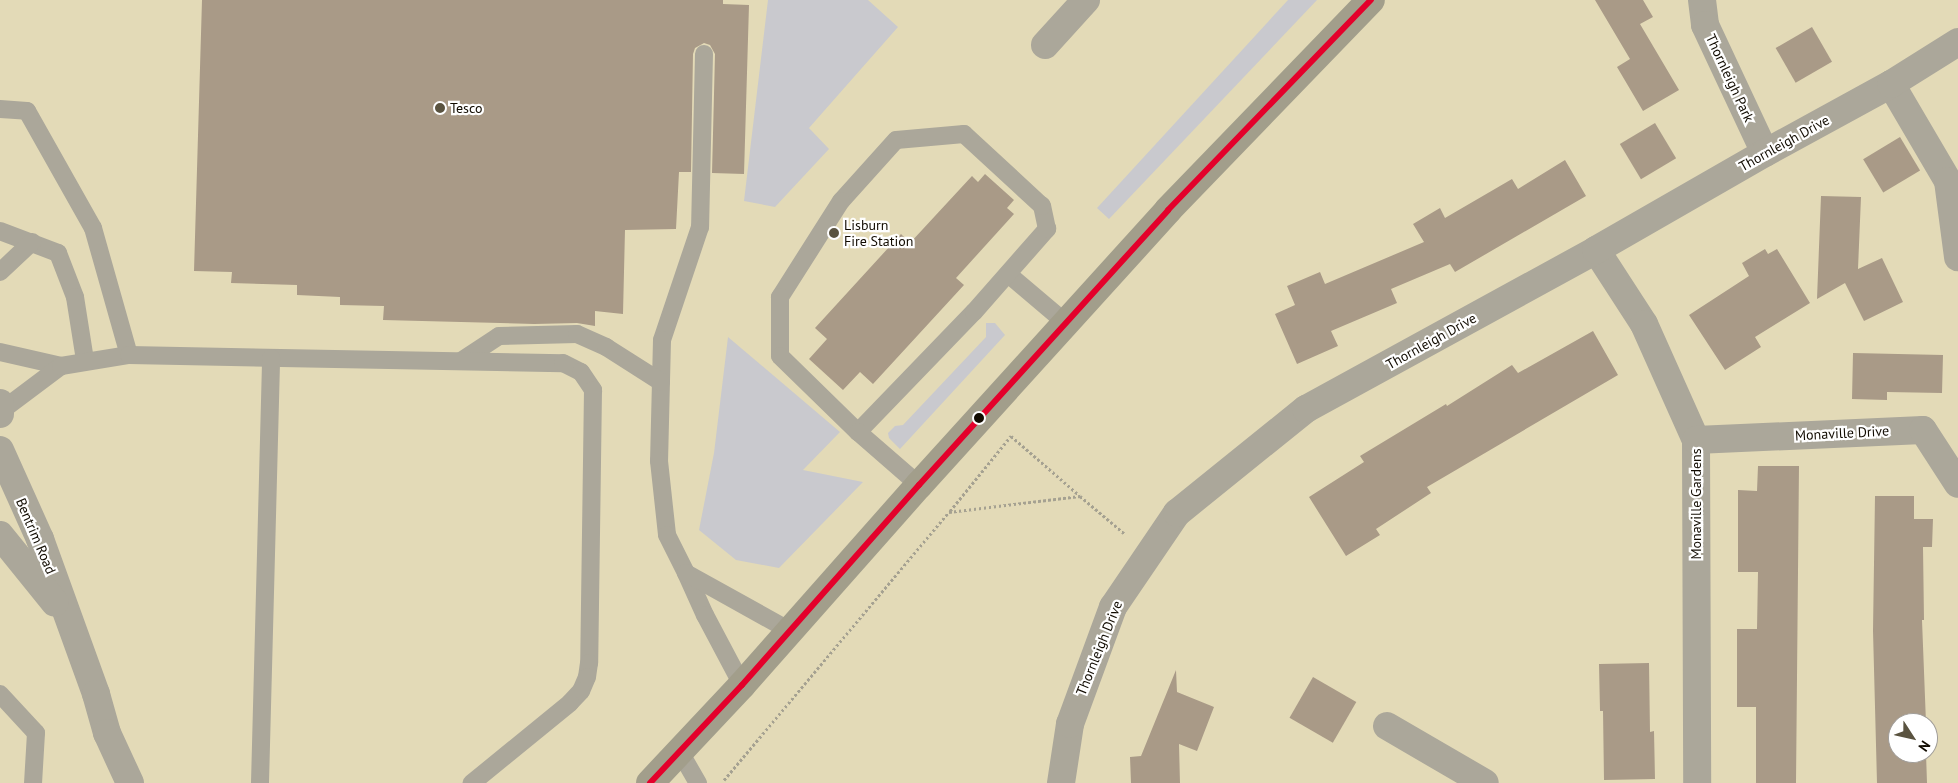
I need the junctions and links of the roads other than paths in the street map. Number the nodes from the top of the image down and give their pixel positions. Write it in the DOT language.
graph roads {
  1 [pos="1086,0"];
  2 [pos="1371,0"];
  3 [pos="1702,0"];
  4 [pos="1958,42"];
  5 [pos="1044,45"];
  6 [pos="704,54"];
  7 [pos="1891,84"];
  8 [pos="0,109"];
  9 [pos="1765,153"];
  10 [pos="0,231"];
  11 [pos="32,242"];
  12 [pos="1596,250"];
  13 [pos="1958,258"];
  14 [pos="0,272"];
  15 [pos="1008,274"];
  16 [pos="1066,323"];
  17 [pos="0,352"];
  18 [pos="129,355"];
  19 [pos="271,358"];
  20 [pos="86,360"];
  21 [pos="461,361"];
  22 [pos="61,366"];
  23 [pos="661,382"];
  24 [pos="0,403"];
  25 [pos="0,413"];
  26 [pos="858,432"];
  27 [pos="1696,440"];
  28 [pos="0,450"];
  29 [pos="1958,484"];
  30 [pos="919,485"];
  31 [pos="0,535"];
  32 [pos="686,573"];
  33 [pos="70,622"];
  34 [pos="790,631"];
  35 [pos="742,685"];
  36 [pos="0,694"];
  37 [pos="1388,726"];
  38 [pos="107,733"];
  39 [pos="680,752"];
  40 [pos="34,783"];
  41 [pos="113,783"];
  42 [pos="130,783"];
  43 [pos="260,783"];
  44 [pos="472,783"];
  45 [pos="650,783"];
  46 [pos="698,783"];
  47 [pos="1061,783"];
  48 [pos="1485,783"];
  49 [pos="1697,783"];
  1 -- 5 [label="street"];
  2 -- 16 [label="main road"];
  3 -- 9 [label="street, Thornleigh Park"];
  4 -- 7 [label="street, Thornleigh Drive"];
  6 -- 23 [label="lane"];
  7 -- 9 [label="street, Thornleigh Drive"];
  7 -- 13 [label="street"];
  8 -- 18 [label="lane"];
  9 -- 12 [label="street, Thornleigh Drive"];
  10 -- 11 [label="lane"];
  11 -- 14 [label="lane"];
  11 -- 20 [label="lane"];
  12 -- 27 [label="street, Monaville Gardens"];
  12 -- 47 [label="street, Thornleigh Drive"];
  15 -- 16 [label="lane"];
  15 -- 26 [label="lane"];
  15 -- 26 [label="lane"];
  16 -- 30 [label="main road"];
  17 -- 22 [label="lane"];
  18 -- 19 [label="lane"];
  18 -- 20 [label="lane"];
  19 -- 21 [label="lane"];
  19 -- 43 [label="lane"];
  20 -- 22 [label="lane"];
  21 -- 23 [label="lane"];
  21 -- 44 [label="lane"];
  22 -- 25 [label="lane"];
  23 -- 32 [label="lane"];
  24 -- 25 [label="street"];
  26 -- 30 [label="lane"];
  27 -- 29 [label="street, Monaville Drive"];
  27 -- 49 [label="street, Monaville Gardens"];
  28 -- 33 [label="street, Bentrim Road"];
  30 -- 34 [label="main road"];
  31 -- 33 [label="street, Bentrim Road"];
  32 -- 34 [label="lane"];
  32 -- 35 [label="lane"];
  33 -- 38 [label="street, Bentrim Road"];
  34 -- 35 [label="main road"];
  35 -- 39 [label="main road"];
  36 -- 40 [label="lane"];
  37 -- 48 [label="street"];
  38 -- 41 [label="street, Bentrim Road"];
  38 -- 42 [label="street, Bentrim Road"];
  39 -- 45 [label="main road"];
  39 -- 46 [label="lane"];
}
